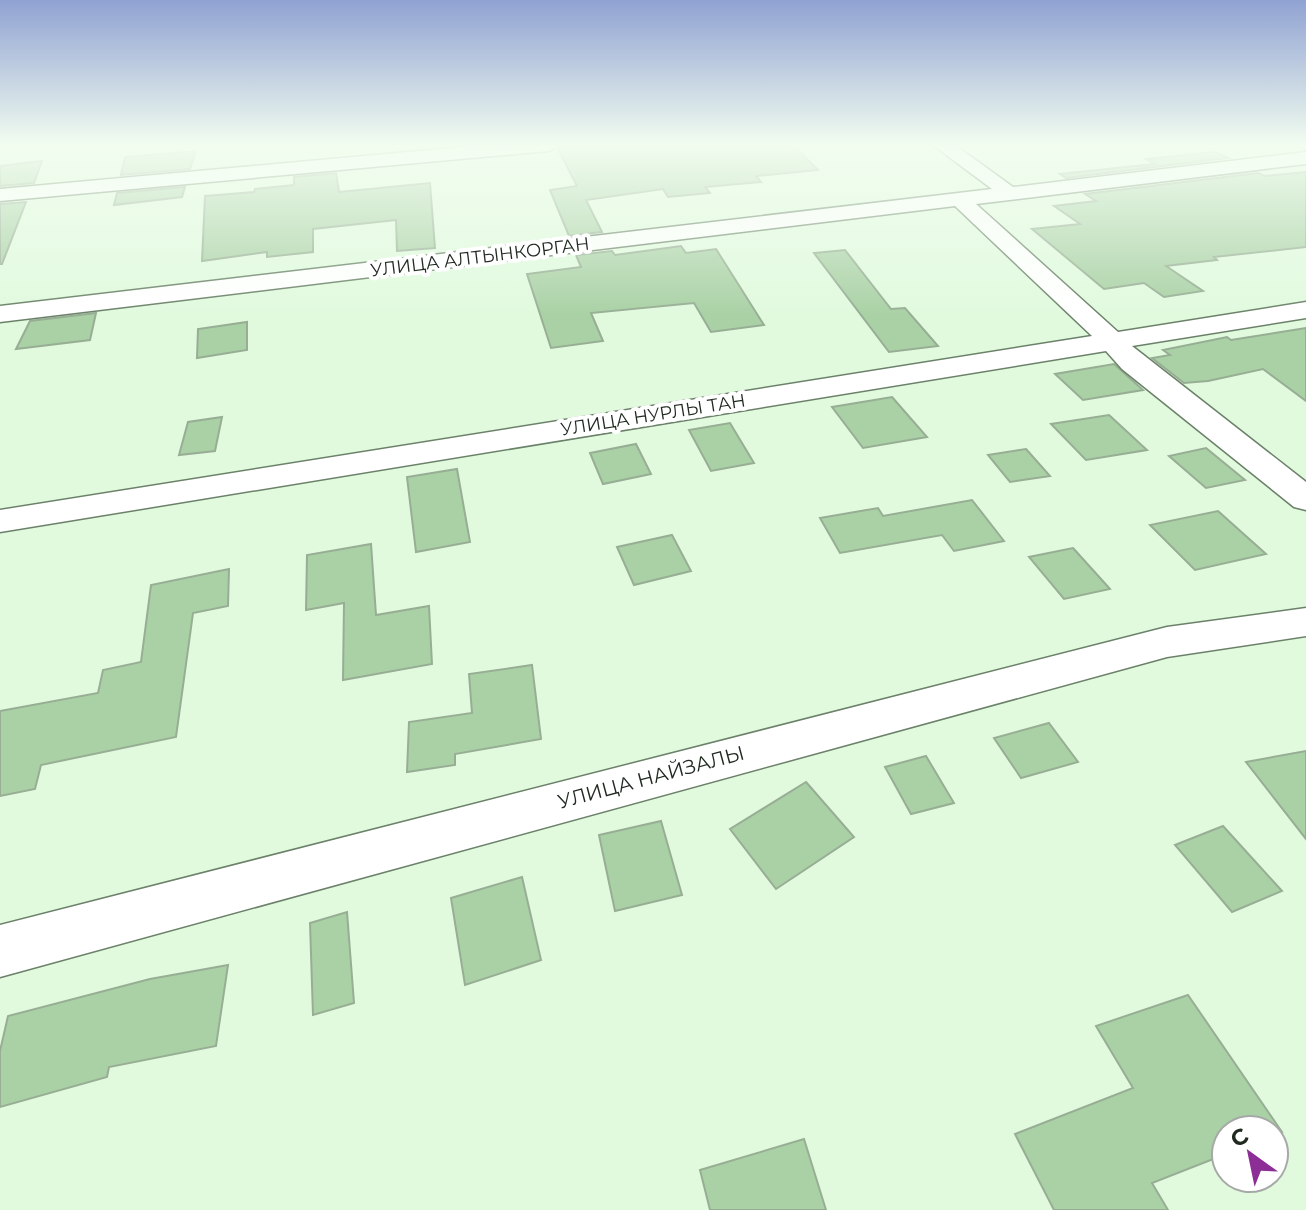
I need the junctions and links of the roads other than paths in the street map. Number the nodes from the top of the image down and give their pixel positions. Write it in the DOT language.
graph roads {
  1 [pos="948,201"];
  2 [pos="962,201"];
  3 [pos="1306,310"];
  4 [pos="0,314"];
  5 [pos="1112,341"];
  6 [pos="1306,499"];
  7 [pos="0,521"];
  8 [pos="1306,622"];
  9 [pos="0,951"];
  1 -- 4 [label="street, УЛИЦА АЛТЫНКОРГАН"];
  2 -- 5 [label="street"];
  3 -- 5 [label="street, УЛИЦА НУРЛЫ ТАН"];
  5 -- 6 [label="street"];
  5 -- 7 [label="street, УЛИЦА НУРЛЫ ТАН"];
  8 -- 9 [label="street, УЛИЦА НАЙЗАЛЫ"];
}
